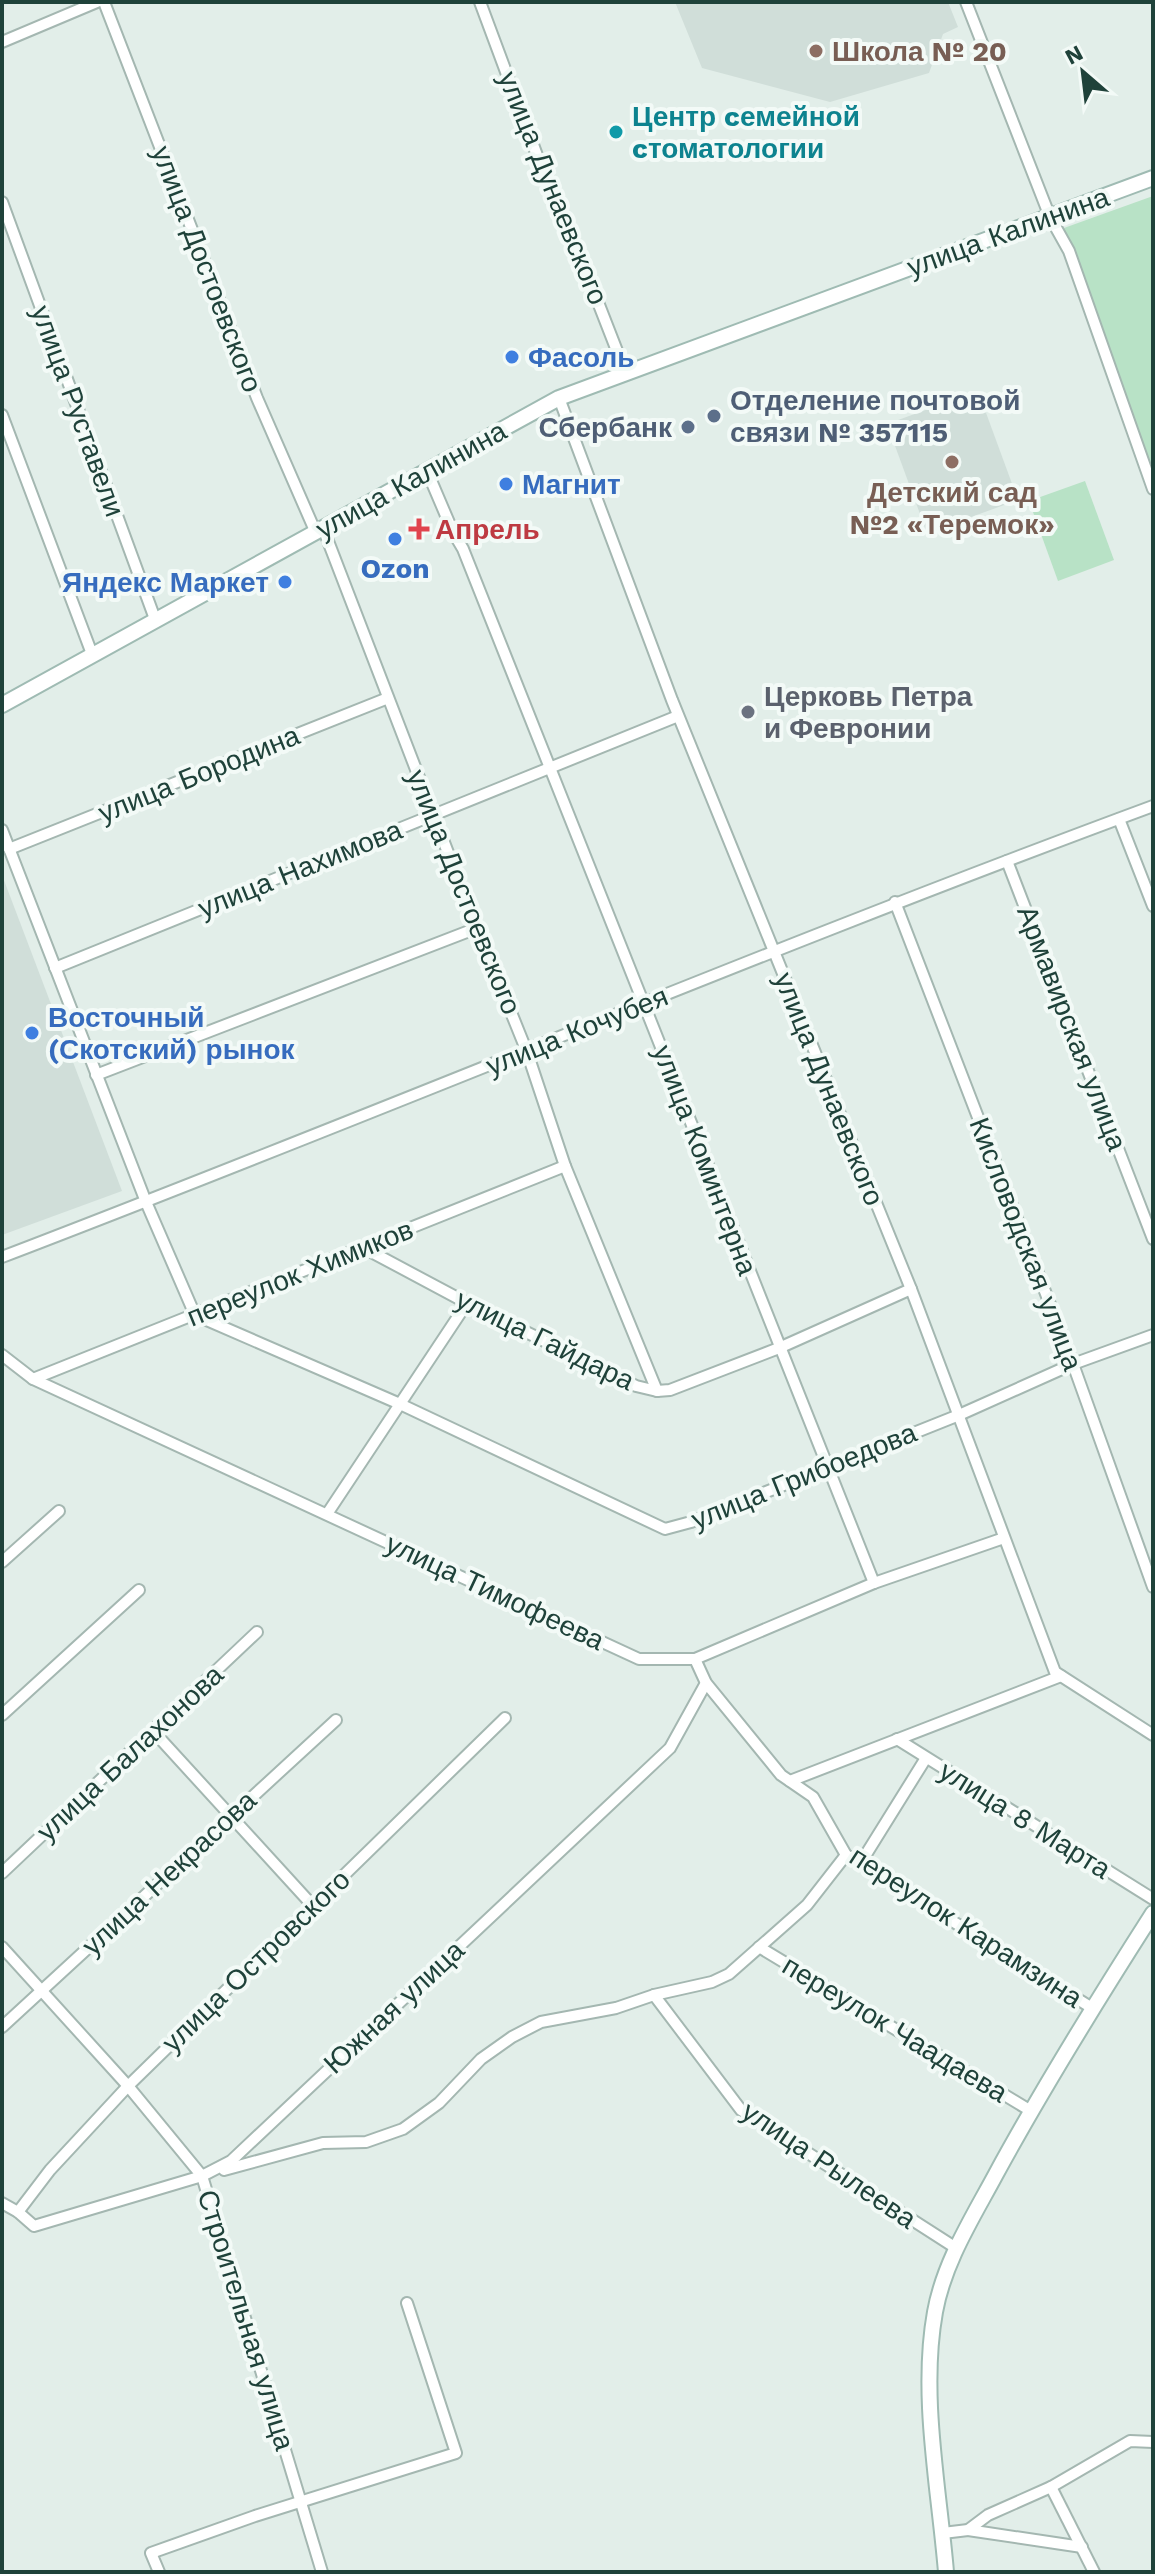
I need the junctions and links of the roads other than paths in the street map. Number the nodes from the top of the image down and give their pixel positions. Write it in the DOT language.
graph roads {
  1 [pos="97,2"];
  2 [pos="104,2"];
  3 [pos="480,2"];
  4 [pos="966,2"];
  5 [pos="2,42"];
  6 [pos="1153,178"];
  7 [pos="2,202"];
  8 [pos="1050,217"];
  9 [pos="626,374"];
  10 [pos="559,398"];
  11 [pos="2,415"];
  12 [pos="427,471"];
  13 [pos="1153,489"];
  14 [pos="319,530"];
  15 [pos="155,619"];
  16 [pos="92,654"];
  17 [pos="388,698"];
  18 [pos="2,705"];
  19 [pos="678,716"];
  20 [pos="549,769"];
  21 [pos="1153,806"];
  22 [pos="433,815"];
  23 [pos="1119,819"];
  24 [pos="2,830"];
  25 [pos="9,849"];
  26 [pos="1007,861"];
  27 [pos="895,902"];
  28 [pos="1153,906"];
  29 [pos="477,928"];
  30 [pos="772,950"];
  31 [pos="55,968"];
  32 [pos="644,1004"];
  33 [pos="527,1052"];
  34 [pos="96,1075"];
  35 [pos="565,1166"];
  36 [pos="146,1202"];
  37 [pos="1153,1239"];
  38 [pos="362,1247"];
  39 [pos="2,1257"];
  40 [pos="911,1289"];
  41 [pos="467,1303"];
  42 [pos="195,1315"];
  43 [pos="1153,1335"];
  44 [pos="779,1348"];
  45 [pos="2,1355"];
  46 [pos="1073,1364"];
  47 [pos="33,1379"];
  48 [pos="657,1391"];
  49 [pos="400,1404"];
  50 [pos="959,1415"];
  51 [pos="828,1465"];
  52 [pos="59,1511"];
  53 [pos="327,1514"];
  54 [pos="1004,1538"];
  55 [pos="2,1562"];
  56 [pos="874,1583"];
  57 [pos="1153,1587"];
  58 [pos="139,1590"];
  59 [pos="257,1632"];
  60 [pos="695,1659"];
  61 [pos="1061,1676"];
  62 [pos="706,1683"];
  63 [pos="2,1715"];
  64 [pos="505,1718"];
  65 [pos="336,1720"];
  66 [pos="154,1732"];
  67 [pos="1153,1735"];
  68 [pos="897,1739"];
  69 [pos="926,1758"];
  70 [pos="790,1781"];
  71 [pos="231,1816"];
  72 [pos="846,1855"];
  73 [pos="860,1864"];
  74 [pos="2,1873"];
  75 [pos="1153,1899"];
  76 [pos="313,1906"];
  77 [pos="1153,1913"];
  78 [pos="2,1947"];
  79 [pos="759,1947"];
  80 [pos="42,1990"];
  81 [pos="654,1995"];
  82 [pos="1092,2008"];
  83 [pos="2,2027"];
  84 [pos="128,2086"];
  85 [pos="1031,2111"];
  86 [pos="202,2176"];
  87 [pos="2,2203"];
  88 [pos="18,2212"];
  89 [pos="956,2248"];
  90 [pos="407,2303"];
  91 [pos="1153,2442"];
  92 [pos="1051,2487"];
  93 [pos="300,2502"];
  94 [pos="968,2530"];
  95 [pos="943,2533"];
  96 [pos="1082,2547"];
  97 [pos="159,2572"];
  98 [pos="322,2572"];
  99 [pos="946,2572"];
  100 [pos="1094,2572"];
  1 -- 5 [label="street"];
  2 -- 14 [label="street, улица Достоевского"];
  3 -- 9 [label="street, улица Дунаевского"];
  4 -- 8 [label="street"];
  6 -- 8 [label="main road, улица Калинина"];
  7 -- 15 [label="street, улица Руставели"];
  8 -- 9 [label="main road, улица Калинина"];
  8 -- 13 [label="street"];
  9 -- 10 [label="main road, улица Калинина"];
  10 -- 12 [label="main road, улица Калинина"];
  10 -- 19 [label="street, улица Дунаевского"];
  11 -- 16 [label="street"];
  12 -- 14 [label="main road, улица Калинина"];
  12 -- 20 [label="street, улица Коминтерна"];
  14 -- 15 [label="main road, улица Калинина"];
  14 -- 17 [label="street, улица Достоевского"];
  15 -- 16 [label="main road, улица Калинина"];
  16 -- 18 [label="main road, улица Калинина"];
  17 -- 22 [label="street, улица Достоевского"];
  17 -- 25 [label="street, улица Бородина"];
  19 -- 20 [label="street, улица Нахимова"];
  19 -- 30 [label="street, улица Дунаевского"];
  20 -- 22 [label="street, улица Нахимова"];
  20 -- 32 [label="street, улица Коминтерна"];
  21 -- 23 [label="street, улица Кочубея"];
  22 -- 29 [label="street, улица Достоевского"];
  22 -- 31 [label="street, улица Нахимова"];
  23 -- 26 [label="street, улица Кочубея"];
  23 -- 28 [label="street"];
  24 -- 25 [label="street"];
  25 -- 31 [label="street"];
  26 -- 27 [label="street, улица Кочубея"];
  26 -- 37 [label="street, Армавирская улица"];
  27 -- 30 [label="street, улица Кочубея"];
  27 -- 46 [label="street, Кисловодская улица"];
  29 -- 33 [label="street, улица Достоевского"];
  29 -- 34 [label="street"];
  30 -- 32 [label="street, улица Кочубея"];
  30 -- 40 [label="street, улица Дунаевского"];
  31 -- 34 [label="street"];
  32 -- 33 [label="street, улица Кочубея"];
  32 -- 44 [label="street, улица Коминтерна"];
  33 -- 35 [label="street, улица Достоевского"];
  33 -- 36 [label="street, улица Кочубея"];
  34 -- 36 [label="street"];
  35 -- 38 [label="street, переулок Химиков"];
  35 -- 48 [label="street, улица Достоевского"];
  36 -- 39 [label="street, улица Кочубея"];
  36 -- 42 [label="street"];
  38 -- 41 [label="street, улица Гайдара"];
  38 -- 42 [label="street, переулок Химиков"];
  40 -- 44 [label="street, улица Гайдара"];
  40 -- 50 [label="street, улица Дунаевского"];
  41 -- 48 [label="street, улица Гайдара"];
  41 -- 49 [label="street"];
  42 -- 47 [label="street, переулок Химиков"];
  42 -- 49 [label="street, улица Грибоедова"];
  43 -- 46 [label="street, улица Грибоедова"];
  44 -- 48 [label="street, улица Гайдара"];
  44 -- 51 [label="street, улица Коминтерна"];
  45 -- 47 [label="street, улица Тимофеева"];
  46 -- 50 [label="street, улица Грибоедова"];
  46 -- 57 [label="street, Кисловодская улица"];
  47 -- 53 [label="street, улица Тимофеева"];
  49 -- 51 [label="street, улица Грибоедова"];
  49 -- 53 [label="street"];
  50 -- 51 [label="street, улица Грибоедова"];
  50 -- 54 [label="street, улица Дунаевского"];
  51 -- 56 [label="street, улица Коминтерна"];
  52 -- 55 [label="street"];
  53 -- 60 [label="street, улица Тимофеева"];
  54 -- 56 [label="street, улица Тимофеева"];
  54 -- 61 [label="street, улица Дунаевского"];
  56 -- 60 [label="street, улица Тимофеева"];
  58 -- 63 [label="street"];
  59 -- 66 [label="street, улица Балахонова"];
  60 -- 62 [label="street, переулок Карамзина"];
  61 -- 67 [label="street"];
  61 -- 68 [label="street"];
  62 -- 70 [label="street, переулок Карамзина"];
  62 -- 86 [label="street, Южная улица"];
  64 -- 76 [label="street, улица Островского"];
  65 -- 71 [label="street, улица Некрасова"];
  66 -- 71 [label="street"];
  66 -- 74 [label="street, улица Балахонова"];
  68 -- 69 [label="street, улица 8 Марта"];
  68 -- 70 [label="street"];
  69 -- 73 [label="street"];
  69 -- 75 [label="street, улица 8 Марта"];
  70 -- 72 [label="street, переулок Карамзина"];
  71 -- 76 [label="street"];
  71 -- 80 [label="street, улица Некрасова"];
  72 -- 73 [label="street, переулок Карамзина"];
  72 -- 79 [label="street"];
  73 -- 82 [label="street, переулок Карамзина"];
  76 -- 84 [label="street, улица Островского"];
  77 -- 82 [label="main road"];
  78 -- 80 [label="street, Строительная улица"];
  79 -- 81 [label="street"];
  79 -- 85 [label="street, переулок Чаадаева"];
  80 -- 83 [label="street, улица Некрасова"];
  80 -- 84 [label="street, Строительная улица"];
  81 -- 86 [label="street"];
  81 -- 89 [label="street, улица Рылеева"];
  82 -- 85 [label="main road"];
  84 -- 86 [label="street, Строительная улица"];
  84 -- 88 [label="street, улица Островского"];
  85 -- 89 [label="main road"];
  86 -- 88 [label="street, Южная улица"];
  86 -- 93 [label="street, Строительная улица"];
  87 -- 88 [label="street"];
  89 -- 95 [label="main road"];
  90 -- 93 [label="street"];
  91 -- 92 [label="street"];
  92 -- 94 [label="street"];
  92 -- 96 [label="street"];
  93 -- 97 [label="street"];
  93 -- 98 [label="street, Строительная улица"];
  94 -- 95 [label="street"];
  94 -- 96 [label="street"];
  95 -- 99 [label="main road"];
  96 -- 100 [label="street"];
}
